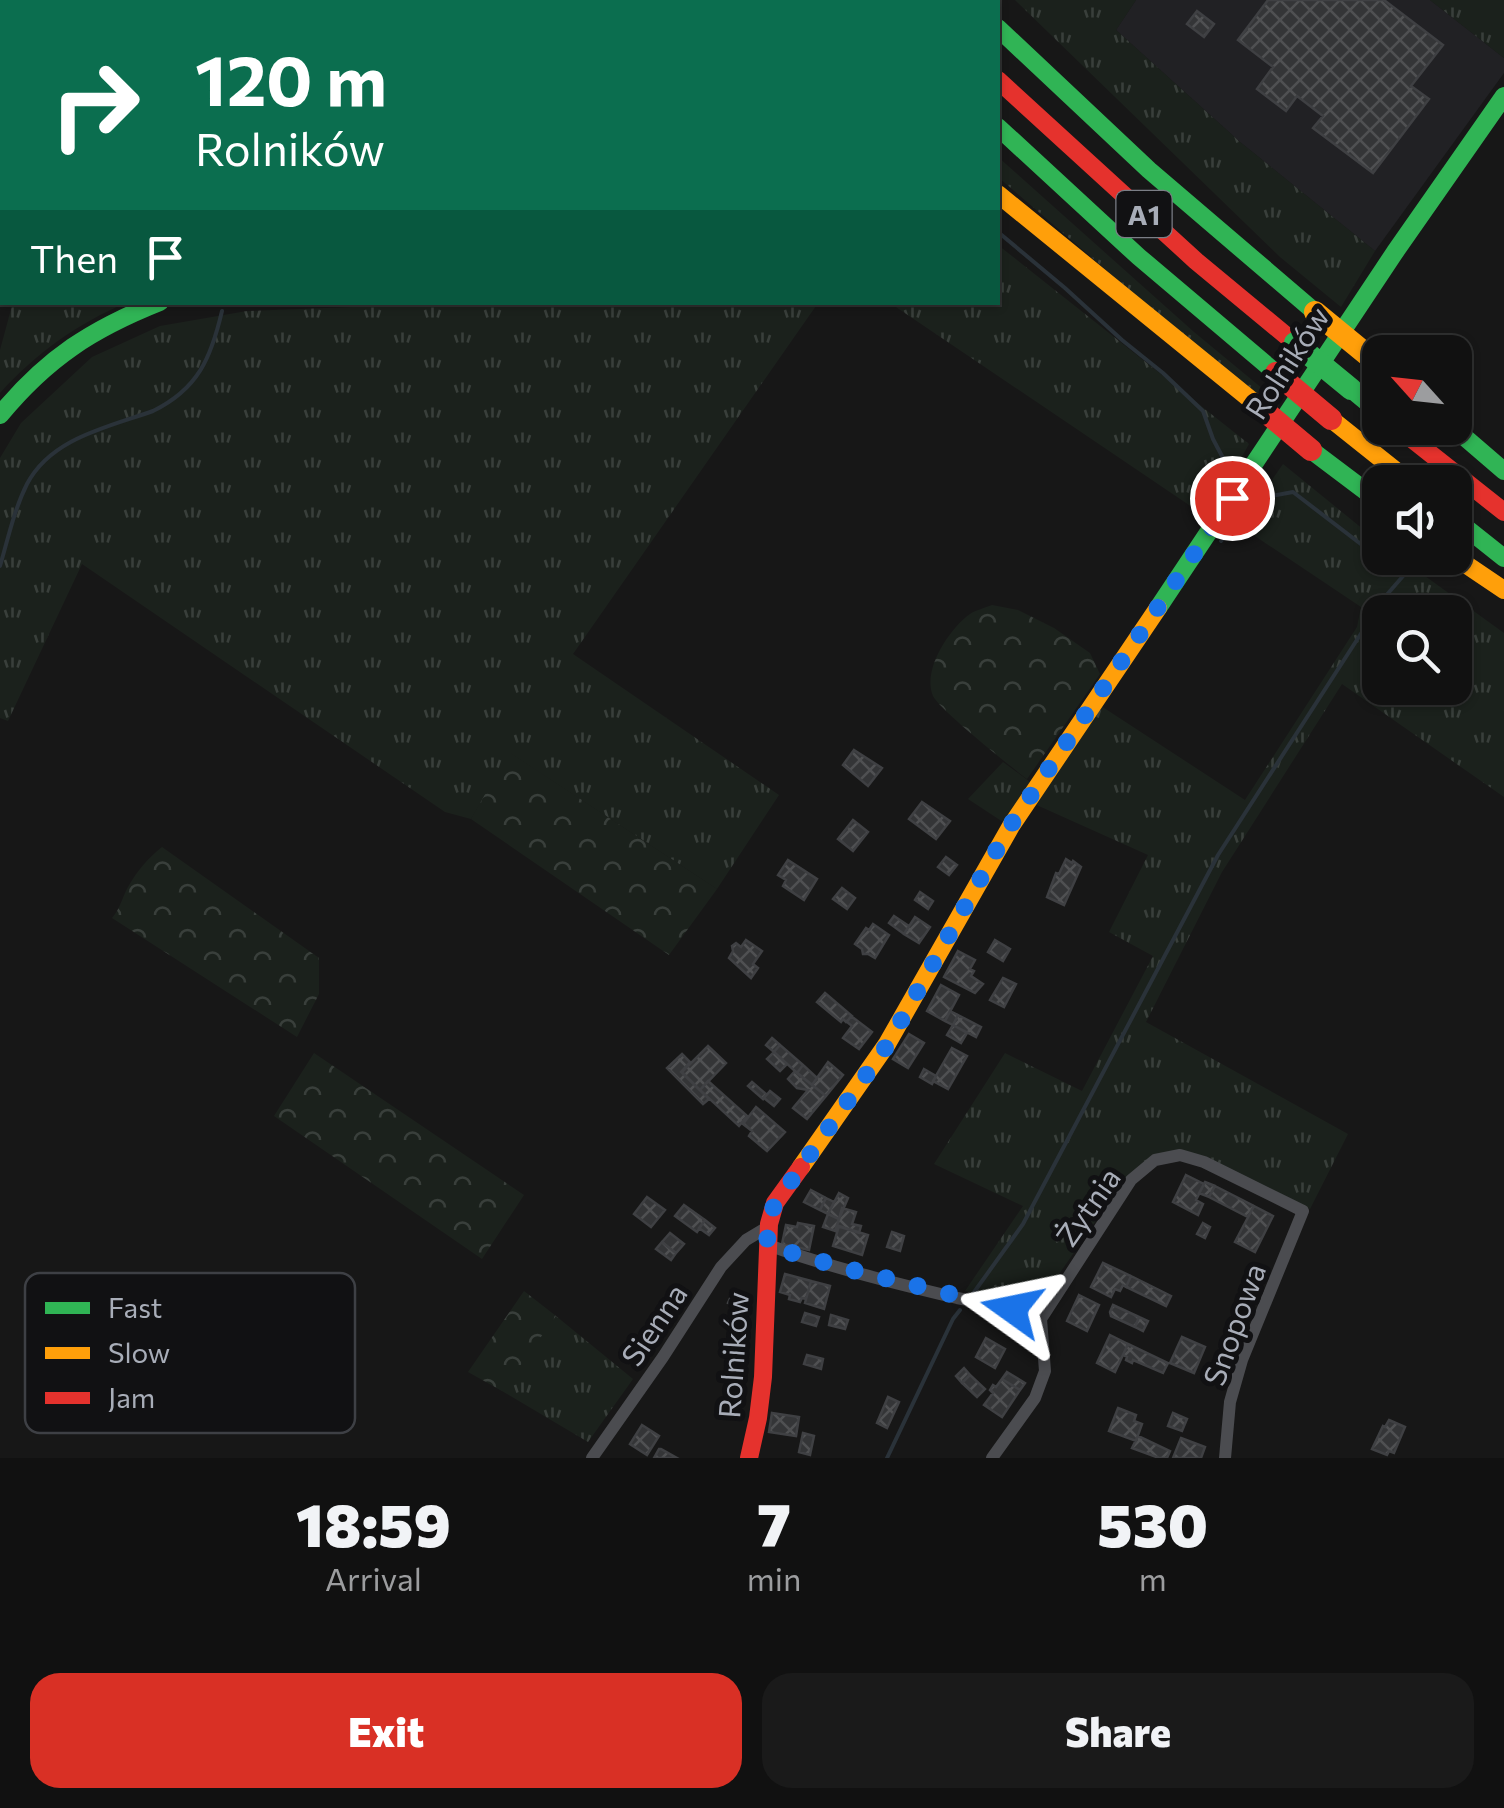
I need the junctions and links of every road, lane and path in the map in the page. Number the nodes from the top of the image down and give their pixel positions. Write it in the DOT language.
graph roads {
  1 [pos="1000,30"];
  2 [pos="1000,82"];
  3 [pos="1504,96"];
  4 [pos="1000,129"];
  5 [pos="1004,202"];
  6 [pos="152,305"];
  7 [pos="1362,351"];
  8 [pos="1362,399"];
  9 [pos="0,415"];
  10 [pos="1472,443"];
  11 [pos="1419,445"];
  12 [pos="1389,465"];
  13 [pos="1504,471"];
  14 [pos="1362,488"];
  15 [pos="1504,512"];
  16 [pos="1472,532"];
  17 [pos="1504,558"];
  18 [pos="1472,569"];
  19 [pos="1504,590"];
  20 [pos="1303,1211"];
  21 [pos="760,1238"];
  22 [pos="1041,1319"];
  23 [pos="592,1458"];
  24 [pos="749,1458"];
  25 [pos="992,1458"];
  26 [pos="1224,1458"];
  1 -- 7 [label="main road, bridge"];
  2 -- 8 [label="main road, A1, bridge"];
  3 -- 21 [label="main road, Rolników"];
  4 -- 12 [label="main road, A1, bridge"];
  5 -- 14 [label="main road, bridge"];
  6 -- 9 [label="main road"];
  10 -- 13 [label="main road"];
  11 -- 15 [label="main road"];
  16 -- 17 [label="main road"];
  18 -- 19 [label="main road"];
  20 -- 22 [label="street, Żytnia"];
  20 -- 26 [label="street, Snopowa"];
  21 -- 22 [label="street"];
  21 -- 23 [label="street, Sienna"];
  21 -- 24 [label="main road, Rolników"];
  22 -- 25 [label="street"];
}
